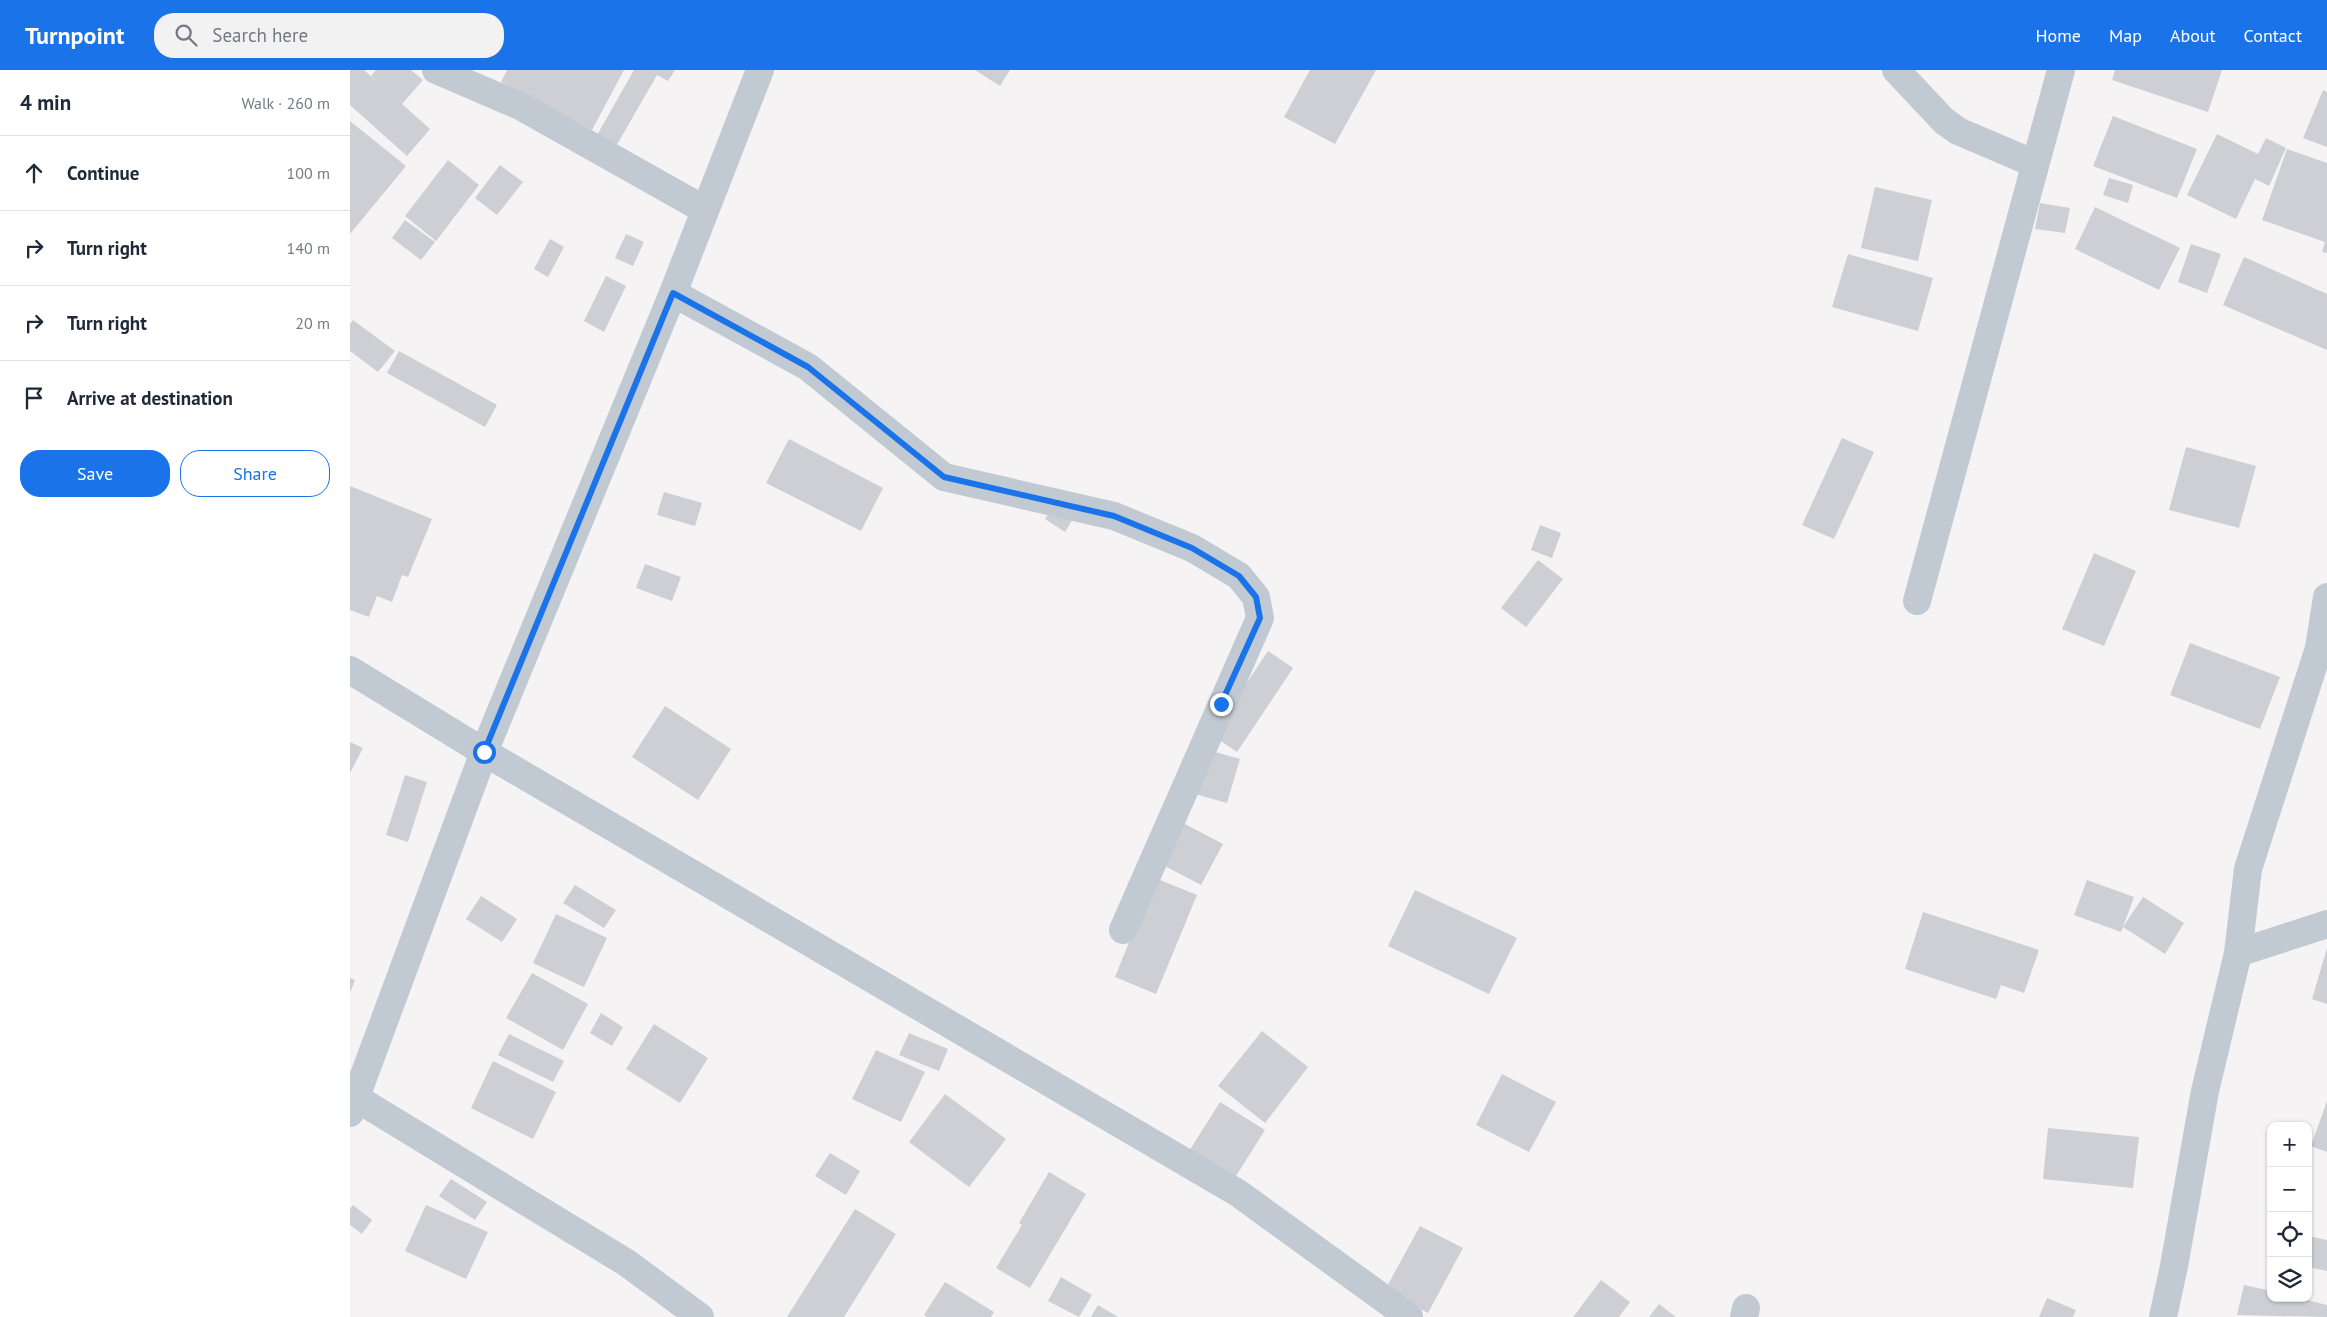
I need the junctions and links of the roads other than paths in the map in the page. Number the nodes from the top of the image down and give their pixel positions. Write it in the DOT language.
graph roads {
  1 [pos="436,70"];
  2 [pos="760,70"];
  3 [pos="1896,70"];
  4 [pos="2061,70"];
  5 [pos="2035,164"];
  6 [pos="705,210"];
  7 [pos="673,293"];
  8 [pos="2327,596"];
  9 [pos="1917,601"];
  10 [pos="350,670"];
  11 [pos="484,752"];
  12 [pos="2327,924"];
  13 [pos="1123,930"];
  14 [pos="2238,953"];
  15 [pos="353,1106"];
  16 [pos="700,1317"];
  17 [pos="1409,1317"];
  18 [pos="2163,1317"];
  1 -- 6 [label="street"];
  2 -- 6 [label="street"];
  3 -- 5 [label="street"];
  4 -- 5 [label="street"];
  5 -- 9 [label="street"];
  6 -- 7 [label="street"];
  7 -- 11 [label="street"];
  7 -- 13 [label="street"];
  8 -- 14 [label="street"];
  10 -- 11 [label="street"];
  11 -- 15 [label="street"];
  11 -- 17 [label="street"];
  12 -- 14 [label="street"];
  14 -- 18 [label="street"];
  15 -- 16 [label="street"];
}
